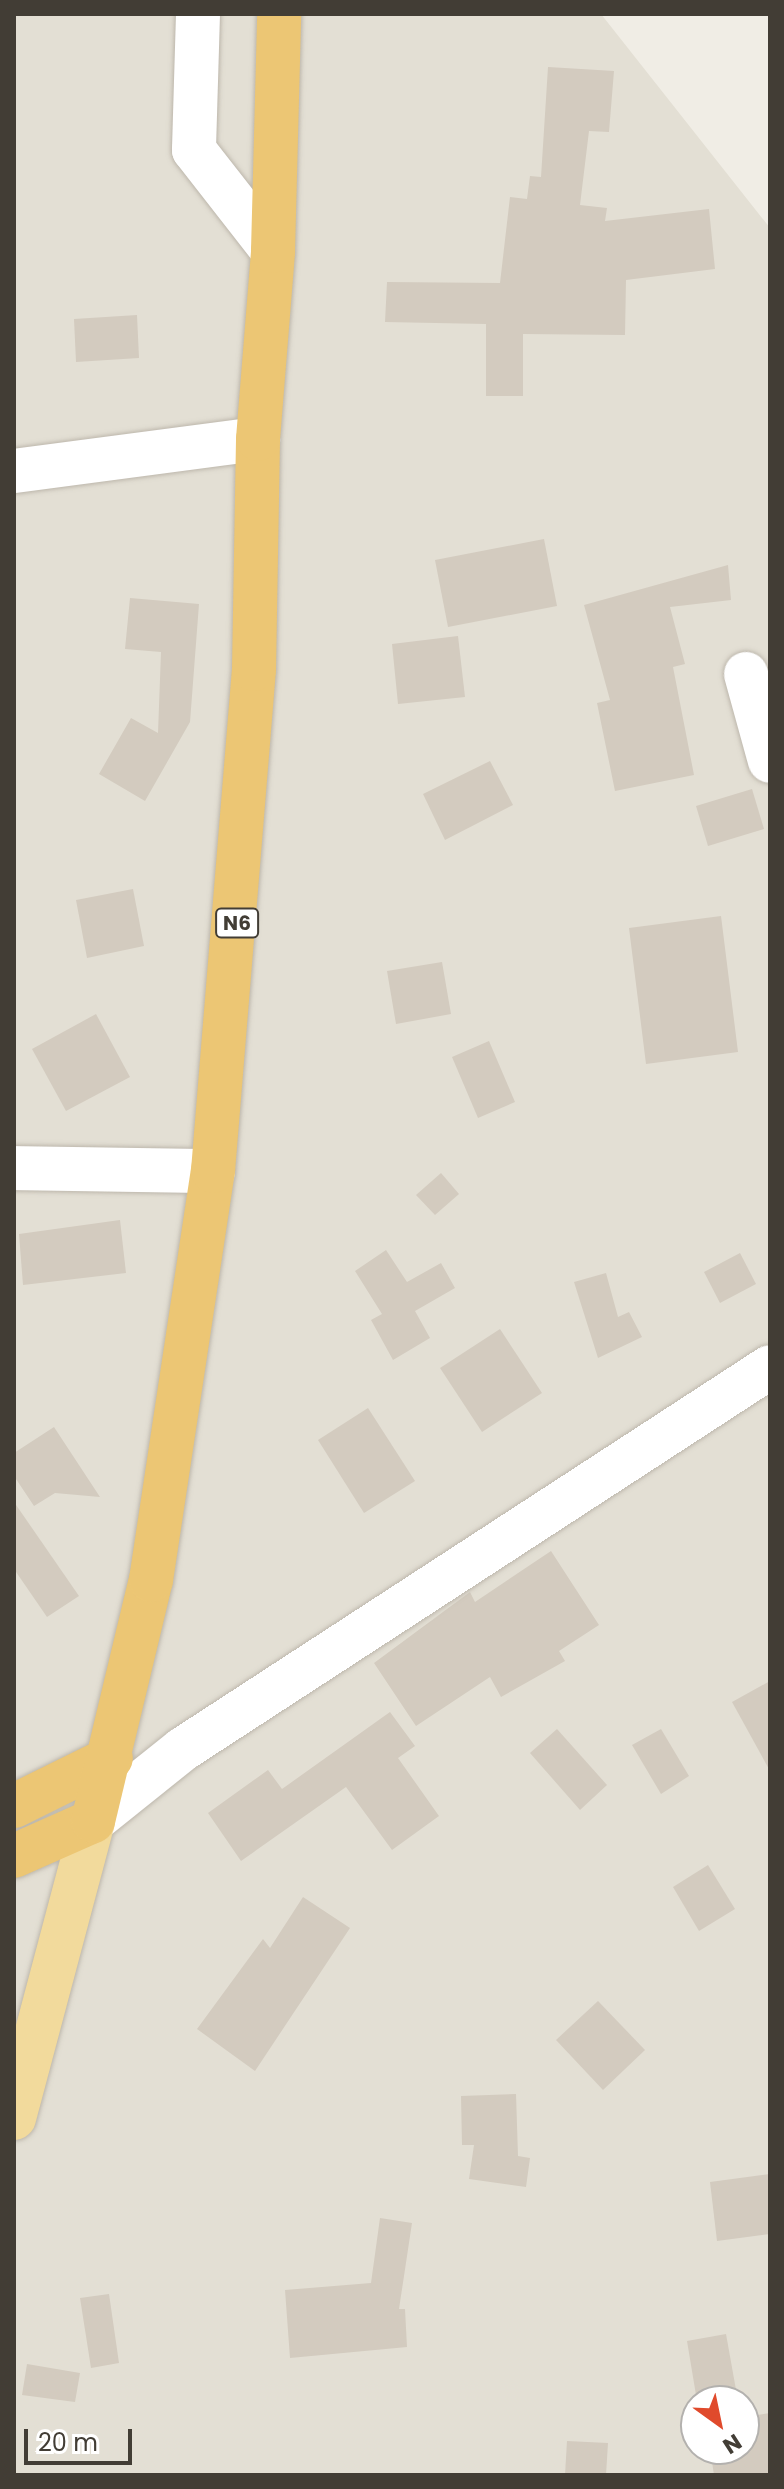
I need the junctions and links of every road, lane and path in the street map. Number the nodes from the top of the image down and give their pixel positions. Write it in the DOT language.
graph roads {
  1 [pos="198,14"];
  2 [pos="279,14"];
  3 [pos="273,251"];
  4 [pos="258,439"];
  5 [pos="14,471"];
  6 [pos="746,674"];
  7 [pos="770,761"];
  8 [pos="14,1168"];
  9 [pos="213,1171"];
  10 [pos="770,1367"];
  11 [pos="183,1749"];
  12 [pos="111,1758"];
  13 [pos="14,1806"];
  14 [pos="93,1821"];
  15 [pos="14,1856"];
  16 [pos="14,2118"];
  1 -- 3 [label="street"];
  2 -- 3 [label="highway, N6"];
  3 -- 4 [label="highway, N6"];
  4 -- 5 [label="street"];
  4 -- 9 [label="highway, N6"];
  6 -- 7 [label="street"];
  8 -- 9 [label="street"];
  9 -- 12 [label="highway, N6"];
  10 -- 11 [label="street"];
  11 -- 12 [label="street"];
  11 -- 14 [label="street"];
  12 -- 13 [label="highway"];
  12 -- 14 [label="highway, N6"];
  14 -- 15 [label="highway"];
  14 -- 16 [label="main road"];
}
